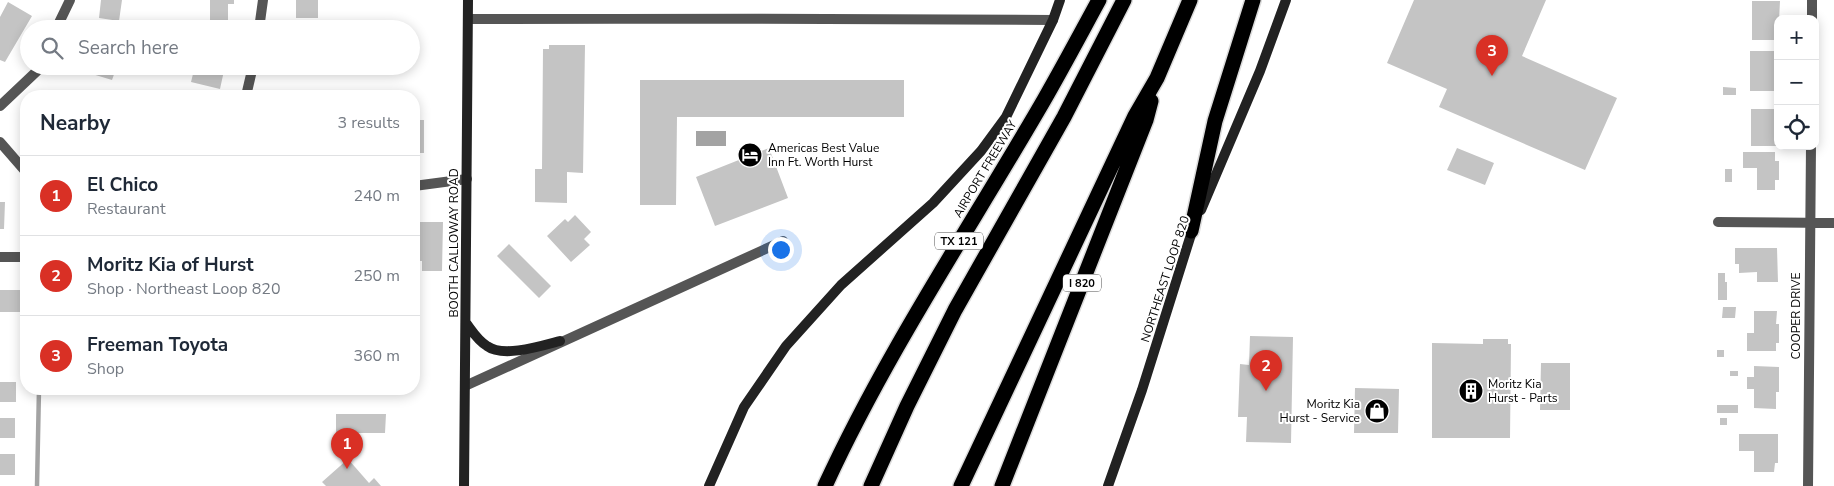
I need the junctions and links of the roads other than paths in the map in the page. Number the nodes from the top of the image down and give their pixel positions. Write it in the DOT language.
graph roads {
  1 [pos="70,0"];
  2 [pos="263,0"];
  3 [pos="468,0"];
  4 [pos="1060,0"];
  5 [pos="1099,0"];
  6 [pos="1124,0"];
  7 [pos="1190,0"];
  8 [pos="1253,0"];
  9 [pos="1286,0"];
  10 [pos="1812,0"];
  11 [pos="1812,15"];
  12 [pos="468,19"];
  13 [pos="60,20"];
  14 [pos="261,20"];
  15 [pos="1053,20"];
  16 [pos="33,75"];
  17 [pos="251,75"];
  18 [pos="1157,78"];
  19 [pos="247,90"];
  20 [pos="0,106"];
  21 [pos="0,142"];
  22 [pos="1810,150"];
  23 [pos="20,165"];
  24 [pos="467,179"];
  25 [pos="420,185"];
  26 [pos="1718,222"];
  27 [pos="1809,223"];
  28 [pos="1834,223"];
  29 [pos="1191,231"];
  30 [pos="783,241"];
  31 [pos="0,257"];
  32 [pos="20,257"];
  33 [pos="466,323"];
  34 [pos="560,341"];
  35 [pos="465,386"];
  36 [pos="464,486"];
  37 [pos="709,486"];
  38 [pos="825,486"];
  39 [pos="871,486"];
  40 [pos="961,486"];
  41 [pos="1002,486"];
  42 [pos="1108,486"];
  43 [pos="1808,486"];
  1 -- 13 [label="street"];
  2 -- 14 [label="street"];
  3 -- 12 [label="main road, BOOTH CALLOWAY ROAD"];
  4 -- 15 [label="main road"];
  5 -- 38 [label="highway, AIRPORT FREEWAY / TX 121"];
  6 -- 39 [label="highway"];
  7 -- 18 [label="highway, I 820"];
  8 -- 29 [label="highway"];
  9 -- 29 [label="main road, NORTHEAST LOOP 820"];
  10 -- 11 [label="street"];
  12 -- 15 [label="street"];
  12 -- 24 [label="main road, BOOTH CALLOWAY ROAD"];
  15 -- 37 [label="main road"];
  16 -- 20 [label="street"];
  17 -- 19 [label="street"];
  18 -- 40 [label="highway"];
  18 -- 41 [label="highway, I 820"];
  21 -- 23 [label="street"];
  22 -- 27 [label="street, COOPER DRIVE"];
  24 -- 25 [label="street"];
  24 -- 33 [label="main road, BOOTH CALLOWAY ROAD"];
  26 -- 27 [label="street"];
  27 -- 28 [label="street"];
  27 -- 43 [label="street, COOPER DRIVE"];
  29 -- 42 [label="main road, NORTHEAST LOOP 820"];
  30 -- 34 [label="street"];
  31 -- 32 [label="street"];
  33 -- 34 [label="main road"];
  33 -- 35 [label="main road, BOOTH CALLOWAY ROAD"];
  34 -- 35 [label="street"];
  35 -- 36 [label="main road, BOOTH CALLOWAY ROAD"];
}
